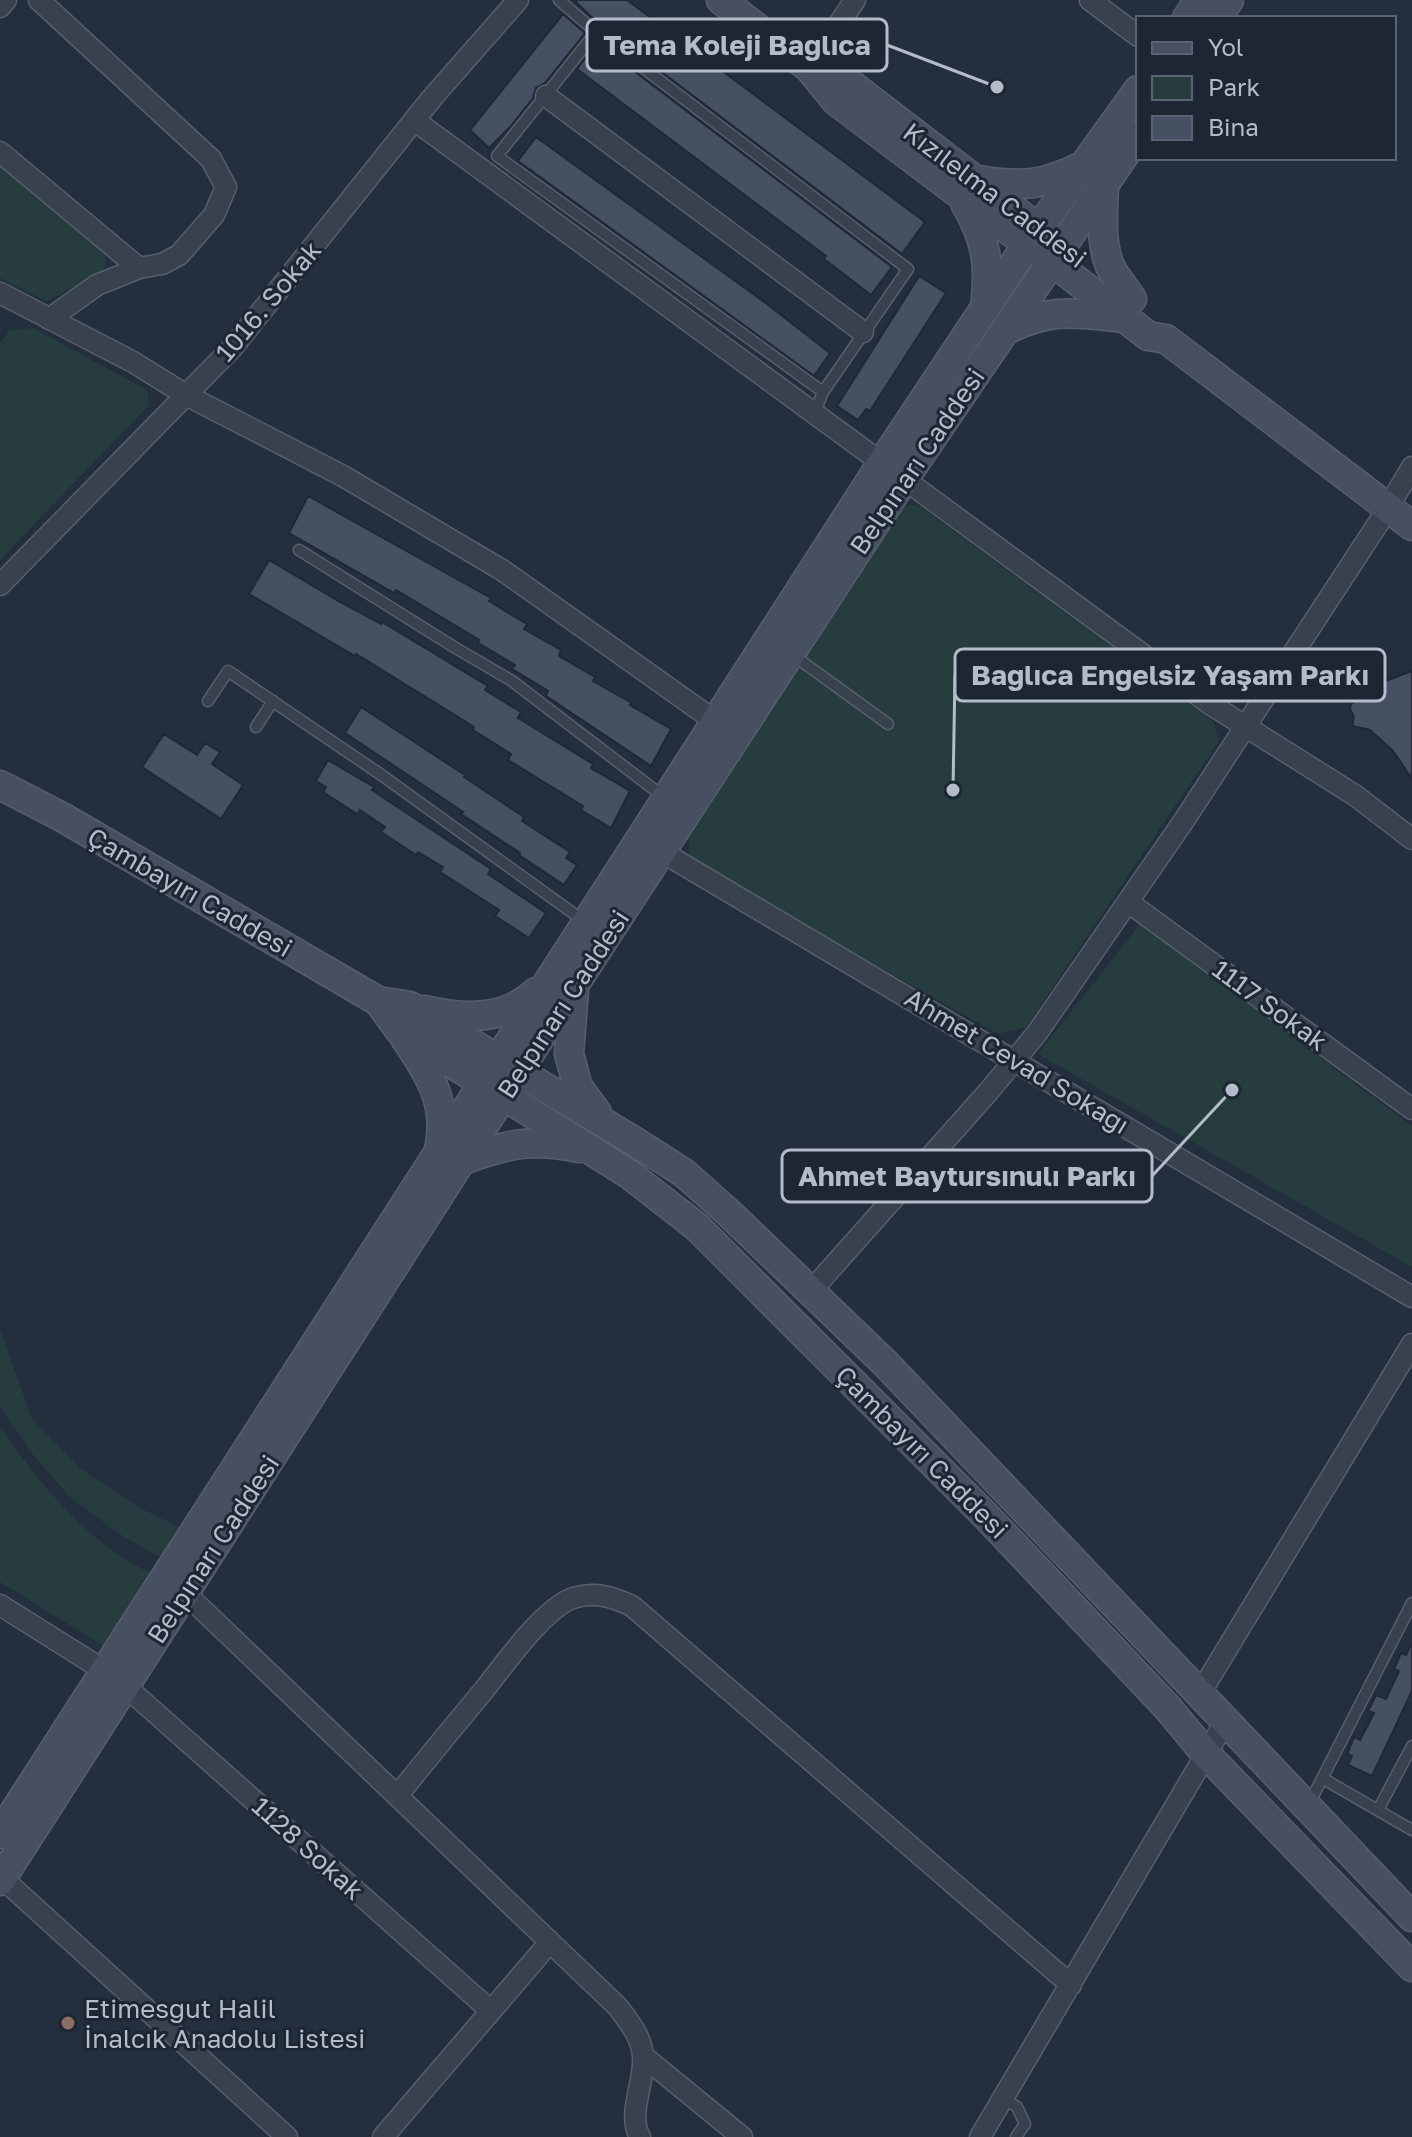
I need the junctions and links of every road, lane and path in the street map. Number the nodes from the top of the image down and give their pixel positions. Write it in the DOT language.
graph roads {
  1 [pos="6,0"];
  2 [pos="39,0"];
  3 [pos="518,0"];
  4 [pos="559,0"];
  5 [pos="721,0"];
  6 [pos="855,0"];
  7 [pos="1090,0"];
  8 [pos="0,7"];
  9 [pos="596,32"];
  10 [pos="1136,34"];
  11 [pos="809,68"];
  12 [pos="1136,93"];
  13 [pos="546,96"];
  14 [pos="414,120"];
  15 [pos="1136,138"];
  16 [pos="0,152"];
  17 [pos="1084,165"];
  18 [pos="1104,185"];
  19 [pos="968,188"];
  20 [pos="1033,236"];
  21 [pos="1058,254"];
  22 [pos="139,268"];
  23 [pos="6,296"];
  24 [pos="985,307"];
  25 [pos="1128,309"];
  26 [pos="0,317"];
  27 [pos="49,319"];
  28 [pos="1005,331"];
  29 [pos="863,332"];
  30 [pos="823,392"];
  31 [pos="186,395"];
  32 [pos="815,412"];
  33 [pos="1412,467"];
  34 [pos="893,471"];
  35 [pos="1387,507"];
  36 [pos="1412,526"];
  37 [pos="299,550"];
  38 [pos="0,585"];
  39 [pos="791,653"];
  40 [pos="208,701"];
  41 [pos="273,701"];
  42 [pos="715,721"];
  43 [pos="888,724"];
  44 [pos="1245,724"];
  45 [pos="256,727"];
  46 [pos="0,785"];
  47 [pos="666,798"];
  48 [pos="1412,839"];
  49 [pos="662,852"];
  50 [pos="1128,902"];
  51 [pos="586,922"];
  52 [pos="562,983"];
  53 [pos="405,1018"];
  54 [pos="1015,1060"];
  55 [pos="503,1077"];
  56 [pos="1412,1109"];
  57 [pos="605,1123"];
  58 [pos="593,1151"];
  59 [pos="450,1159"];
  60 [pos="811,1291"];
  61 [pos="1412,1297"];
  62 [pos="1412,1344"];
  63 [pos="185,1593"];
  64 [pos="1412,1603"];
  65 [pos="0,1605"];
  66 [pos="115,1678"];
  67 [pos="1199,1695"];
  68 [pos="1225,1722"];
  69 [pos="1412,1746"];
  70 [pos="1206,1754"];
  71 [pos="1322,1778"];
  72 [pos="398,1795"];
  73 [pos="1307,1808"];
  74 [pos="1378,1810"];
  75 [pos="1412,1830"];
  76 [pos="0,1834"];
  77 [pos="1,1879"];
  78 [pos="1412,1917"];
  79 [pos="550,1942"];
  80 [pos="1412,1967"];
  81 [pos="1071,1985"];
  82 [pos="491,2011"];
  83 [pos="643,2056"];
  84 [pos="1003,2098"];
  85 [pos="1025,2124"];
  86 [pos="287,2137"];
  87 [pos="383,2137"];
  88 [pos="640,2137"];
  89 [pos="742,2137"];
  90 [pos="980,2137"];
  91 [pos="1016,2137"];
  92 [pos="1032,2137"];
  1 -- 8 [label="street"];
  2 -- 22 [label="street"];
  3 -- 14 [label="street, 1016. Sokak"];
  4 -- 9 [label="lane"];
  5 -- 11 [label="street, Kızılelma Caddesi"];
  6 -- 11 [label="street"];
  7 -- 10 [label="street"];
  9 -- 13 [label="lane"];
  9 -- 29 [label="lane"];
  11 -- 19 [label="street, Kızılelma Caddesi"];
  12 -- 17 [label="street, Belpınarı Caddesi"];
  13 -- 29 [label="street"];
  13 -- 30 [label="lane"];
  14 -- 31 [label="street, 1016. Sokak"];
  14 -- 32 [label="street"];
  15 -- 18 [label="street, Belpınarı Caddesi"];
  16 -- 22 [label="street"];
  17 -- 19 [label="street"];
  17 -- 20 [label="street, Belpınarı Caddesi"];
  18 -- 21 [label="street, Belpınarı Caddesi"];
  18 -- 25 [label="street"];
  19 -- 20 [label="street, Kızılelma Caddesi"];
  19 -- 24 [label="street"];
  20 -- 21 [label="street, Kızılelma Caddesi"];
  20 -- 24 [label="street, Belpınarı Caddesi"];
  21 -- 25 [label="street, Kızılelma Caddesi"];
  21 -- 28 [label="street, Belpınarı Caddesi"];
  22 -- 27 [label="street"];
  23 -- 26 [label="street"];
  23 -- 27 [label="street"];
  24 -- 34 [label="street, Belpınarı Caddesi"];
  25 -- 28 [label="street"];
  25 -- 35 [label="street, Kızılelma Caddesi"];
  27 -- 31 [label="street"];
  28 -- 34 [label="street, Belpınarı Caddesi"];
  29 -- 30 [label="lane"];
  30 -- 32 [label="lane"];
  31 -- 38 [label="street, 1016. Sokak"];
  31 -- 42 [label="street"];
  32 -- 34 [label="street"];
  33 -- 35 [label="street"];
  34 -- 39 [label="street, Belpınarı Caddesi"];
  34 -- 42 [label="street, Belpınarı Caddesi"];
  34 -- 44 [label="street"];
  35 -- 36 [label="street, Kızılelma Caddesi"];
  35 -- 44 [label="street"];
  37 -- 47 [label="lane"];
  39 -- 43 [label="lane"];
  39 -- 49 [label="street, Belpınarı Caddesi"];
  40 -- 41 [label="lane"];
  41 -- 45 [label="lane"];
  41 -- 51 [label="lane"];
  42 -- 47 [label="street, Belpınarı Caddesi"];
  44 -- 48 [label="street"];
  44 -- 50 [label="street"];
  46 -- 53 [label="street, Çambayırı Caddesi"];
  47 -- 51 [label="street, Belpınarı Caddesi"];
  49 -- 52 [label="street, Belpınarı Caddesi"];
  49 -- 54 [label="street, Ahmet Cevad Sokağı"];
  50 -- 54 [label="street"];
  50 -- 56 [label="street, 1117 Sokak"];
  51 -- 52 [label="street, Belpınarı Caddesi"];
  52 -- 53 [label="street"];
  52 -- 55 [label="street, Belpınarı Caddesi"];
  52 -- 57 [label="street"];
  53 -- 55 [label="street, Çambayırı Caddesi"];
  53 -- 59 [label="street"];
  54 -- 60 [label="street"];
  54 -- 61 [label="street, Ahmet Cevad Sokağı"];
  55 -- 57 [label="street, Çambayırı Caddesi"];
  55 -- 58 [label="street, Çambayırı Caddesi"];
  55 -- 59 [label="street, Belpınarı Caddesi"];
  57 -- 60 [label="street, Çambayırı Caddesi"];
  58 -- 59 [label="street"];
  58 -- 70 [label="street, Çambayırı Caddesi"];
  59 -- 63 [label="street, Belpınarı Caddesi"];
  59 -- 66 [label="street, Belpınarı Caddesi"];
  60 -- 67 [label="street, Çambayırı Caddesi"];
  62 -- 67 [label="street"];
  63 -- 66 [label="street, Belpınarı Caddesi"];
  63 -- 72 [label="street"];
  64 -- 71 [label="lane"];
  65 -- 66 [label="street, 1128 Sokak"];
  66 -- 76 [label="street, Belpınarı Caddesi"];
  66 -- 77 [label="street, Belpınarı Caddesi"];
  66 -- 82 [label="street, 1128 Sokak"];
  67 -- 68 [label="street, Çambayırı Caddesi"];
  68 -- 70 [label="street"];
  68 -- 73 [label="street, Çambayırı Caddesi"];
  69 -- 74 [label="lane"];
  70 -- 80 [label="street, Çambayırı Caddesi"];
  70 -- 81 [label="street"];
  71 -- 73 [label="lane"];
  71 -- 74 [label="lane"];
  72 -- 79 [label="street"];
  72 -- 81 [label="street"];
  73 -- 78 [label="street, Çambayırı Caddesi"];
  74 -- 75 [label="lane"];
  77 -- 86 [label="street"];
  79 -- 82 [label="street"];
  79 -- 83 [label="street"];
  81 -- 84 [label="street"];
  82 -- 87 [label="street"];
  83 -- 88 [label="street"];
  83 -- 89 [label="street"];
  84 -- 85 [label="lane"];
  84 -- 90 [label="street"];
  85 -- 91 [label="lane"];
  85 -- 92 [label="lane"];
}
